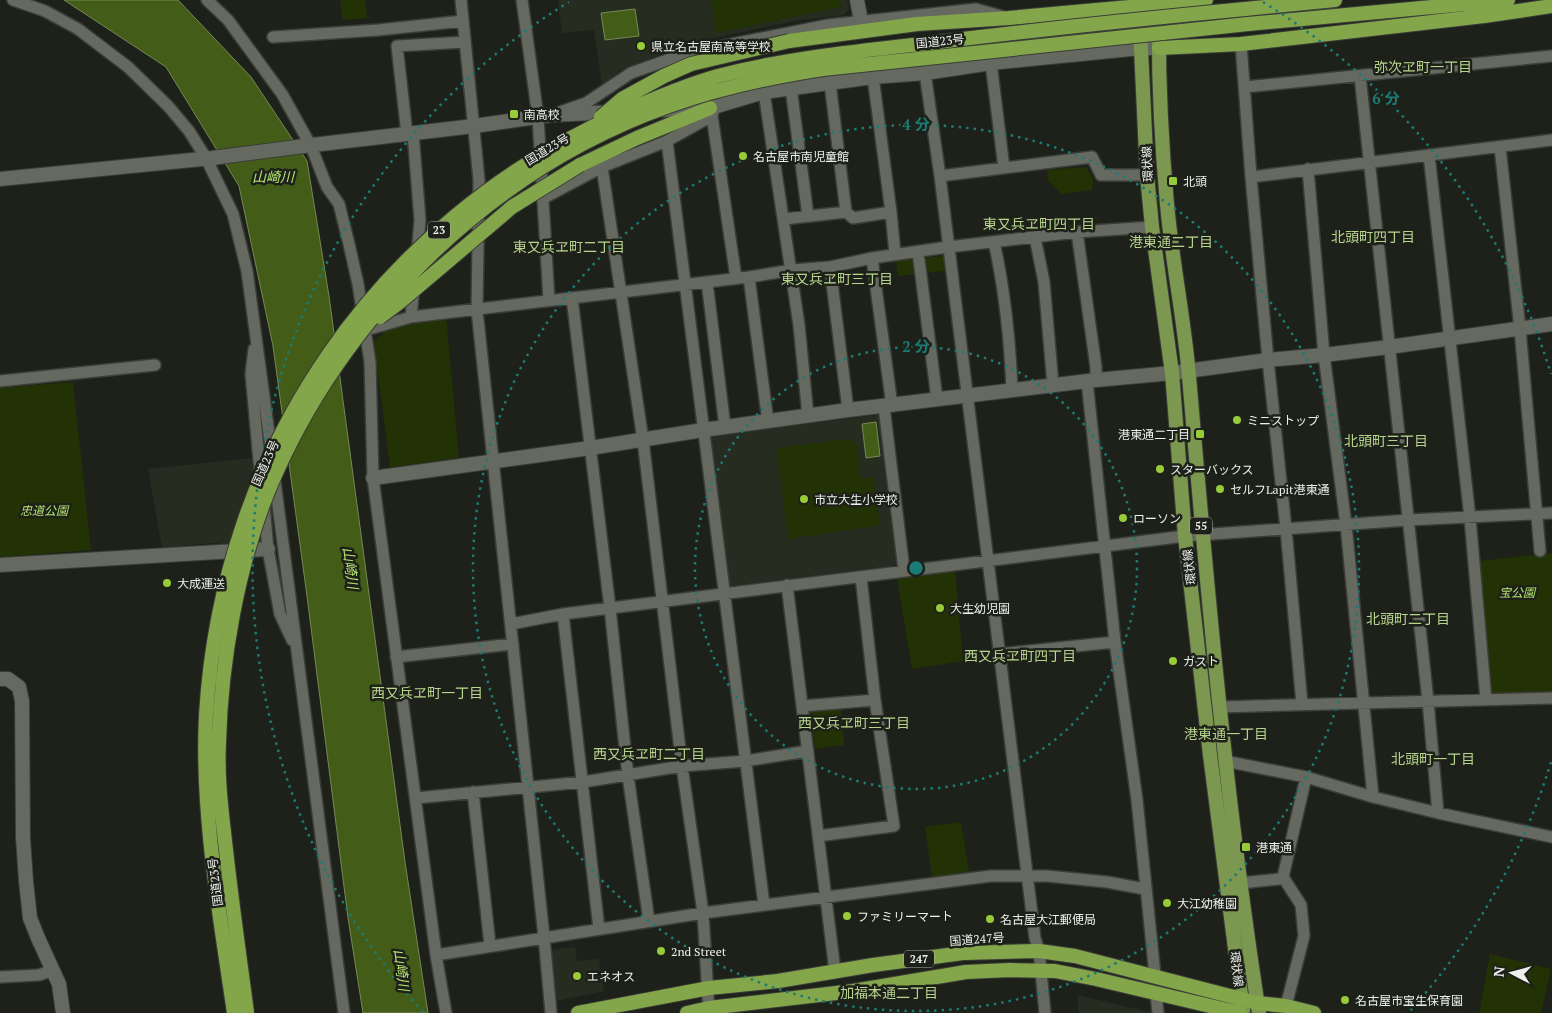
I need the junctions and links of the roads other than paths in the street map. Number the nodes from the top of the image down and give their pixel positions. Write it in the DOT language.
graph roads {
  1 [pos="13,0"];
  2 [pos="207,0"];
  3 [pos="461,0"];
  4 [pos="522,0"];
  5 [pos="857,0"];
  6 [pos="1206,0"];
  7 [pos="1335,0"];
  8 [pos="1508,0"];
  9 [pos="1159,2"];
  10 [pos="1138,3"];
  11 [pos="1552,6"];
  12 [pos="1009,18"];
  13 [pos="861,21"];
  14 [pos="463,22"];
  15 [pos="274,37"];
  16 [pos="465,42"];
  17 [pos="1241,44"];
  18 [pos="1141,48"];
  19 [pos="1159,48"];
  20 [pos="1552,56"];
  21 [pos="991,63"];
  22 [pos="925,73"];
  23 [pos="1360,76"];
  24 [pos="873,77"];
  25 [pos="830,83"];
  26 [pos="791,88"];
  27 [pos="1245,88"];
  28 [pos="764,92"];
  29 [pos="712,110"];
  30 [pos="544,116"];
  31 [pos="474,126"];
  32 [pos="591,126"];
  33 [pos="410,133"];
  34 [pos="1552,140"];
  35 [pos="667,141"];
  36 [pos="308,146"];
  37 [pos="1500,147"];
  38 [pos="1429,155"];
  39 [pos="209,158"];
  40 [pos="1370,161"];
  41 [pos="602,167"];
  42 [pos="1004,168"];
  43 [pos="1308,169"];
  44 [pos="940,176"];
  45 [pos="1147,176"];
  46 [pos="1251,176"];
  47 [pos="0,179"];
  48 [pos="542,199"];
  49 [pos="846,212"];
  50 [pos="891,212"];
  51 [pos="808,216"];
  52 [pos="784,219"];
  53 [pos="1152,227"];
  54 [pos="1077,232"];
  55 [pos="1034,237"];
  56 [pos="994,242"];
  57 [pos="948,247"];
  58 [pos="918,252"];
  59 [pos="895,254"];
  60 [pos="872,258"];
  61 [pos="830,266"];
  62 [pos="792,270"];
  63 [pos="750,277"];
  64 [pos="736,278"];
  65 [pos="707,282"];
  66 [pos="685,284"];
  67 [pos="621,292"];
  68 [pos="572,298"];
  69 [pos="549,300"];
  70 [pos="477,310"];
  71 [pos="411,317"];
  72 [pos="1552,324"];
  73 [pos="1520,329"];
  74 [pos="363,330"];
  75 [pos="256,333"];
  76 [pos="1450,339"];
  77 [pos="1389,347"];
  78 [pos="1324,355"];
  79 [pos="1268,360"];
  80 [pos="155,365"];
  81 [pos="1188,371"];
  82 [pos="1172,374"];
  83 [pos="0,381"];
  84 [pos="1091,381"];
  85 [pos="1053,385"];
  86 [pos="1012,390"];
  87 [pos="966,397"];
  88 [pos="937,399"];
  89 [pos="888,407"];
  90 [pos="848,410"];
  91 [pos="808,416"];
  92 [pos="768,422"];
  93 [pos="725,426"];
  94 [pos="703,430"];
  95 [pos="643,440"];
  96 [pos="590,448"];
  97 [pos="493,461"];
  98 [pos="373,478"];
  99 [pos="1552,513"];
  100 [pos="1537,514"];
  101 [pos="1470,518"];
  102 [pos="1408,520"];
  103 [pos="1346,525"];
  104 [pos="1286,529"];
  105 [pos="1202,535"];
  106 [pos="1185,536"];
  107 [pos="1106,546"];
  108 [pos="268,549"];
  109 [pos="1540,551"];
  110 [pos="988,560"];
  111 [pos="0,565"];
  112 [pos="904,570"];
  113 [pos="861,577"];
  114 [pos="787,586"];
  115 [pos="723,594"];
  116 [pos="663,601"];
  117 [pos="610,608"];
  118 [pos="563,614"];
  119 [pos="511,624"];
  120 [pos="1115,642"];
  121 [pos="513,644"];
  122 [pos="297,651"];
  123 [pos="1000,654"];
  124 [pos="396,656"];
  125 [pos="0,679"];
  126 [pos="1552,698"];
  127 [pos="875,700"];
  128 [pos="1486,700"];
  129 [pos="1428,701"];
  130 [pos="1363,703"];
  131 [pos="1302,704"];
  132 [pos="802,706"];
  133 [pos="1219,707"];
  134 [pos="808,752"];
  135 [pos="1225,760"];
  136 [pos="745,761"];
  137 [pos="682,766"];
  138 [pos="628,776"];
  139 [pos="1306,777"];
  140 [pos="583,782"];
  141 [pos="527,787"];
  142 [pos="473,792"];
  143 [pos="1373,797"];
  144 [pos="416,798"];
  145 [pos="1438,813"];
  146 [pos="818,836"];
  147 [pos="1552,837"];
  148 [pos="1028,876"];
  149 [pos="1282,876"];
  150 [pos="1241,883"];
  151 [pos="1145,889"];
  152 [pos="827,896"];
  153 [pos="764,905"];
  154 [pos="704,913"];
  155 [pos="649,921"];
  156 [pos="599,929"];
  157 [pos="544,937"];
  158 [pos="490,945"];
  159 [pos="1039,951"];
  160 [pos="436,955"];
  161 [pos="54,970"];
  162 [pos="835,971"];
  163 [pos="1040,971"];
  164 [pos="1156,975"];
  165 [pos="0,977"];
  166 [pos="709,988"];
  167 [pos="1156,994"];
  168 [pos="1241,999"];
  169 [pos="1286,1006"];
  170 [pos="1258,1008"];
  171 [pos="709,1011"];
  172 [pos="1233,1012"];
  173 [pos="63,1013"];
  174 [pos="234,1013"];
  175 [pos="248,1013"];
  176 [pos="344,1013"];
  177 [pos="446,1013"];
  178 [pos="551,1013"];
  179 [pos="578,1013"];
  180 [pos="687,1013"];
  181 [pos="1046,1013"];
  182 [pos="1158,1013"];
  183 [pos="1244,1013"];
  184 [pos="1314,1013"];
  1 -- 39 [label="street"];
  2 -- 36 [label="street"];
  3 -- 14 [label="street"];
  4 -- 30 [label="street"];
  5 -- 13 [label="street"];
  6 -- 9 [label="highway"];
  7 -- 32 [label="highway, 国道23号 / 23, bridge"];
  8 -- 74 [label="highway, 国道23号 / 23, bridge"];
  9 -- 10 [label="highway"];
  9 -- 19 [label="main road, 環状線 / 55"];
  10 -- 12 [label="highway"];
  10 -- 18 [label="main road, 環状線 / 55"];
  11 -- 17 [label="highway"];
  12 -- 13 [label="street"];
  12 -- 32 [label="highway, bridge"];
  13 -- 30 [label="street"];
  14 -- 15 [label="street"];
  14 -- 16 [label="street"];
  16 -- 31 [label="street"];
  16 -- 33 [label="street"];
  17 -- 19 [label="highway"];
  17 -- 27 [label="street"];
  18 -- 19 [label="street"];
  18 -- 21 [label="street"];
  18 -- 45 [label="main road, 環状線 / 55"];
  19 -- 81 [label="main road, 環状線 / 55"];
  20 -- 23 [label="street"];
  21 -- 22 [label="street"];
  21 -- 42 [label="street"];
  22 -- 24 [label="street"];
  22 -- 44 [label="street"];
  23 -- 27 [label="street"];
  23 -- 40 [label="street"];
  24 -- 25 [label="street"];
  24 -- 50 [label="street"];
  25 -- 26 [label="street"];
  25 -- 49 [label="street"];
  26 -- 28 [label="street"];
  26 -- 51 [label="street"];
  27 -- 46 [label="street"];
  28 -- 29 [label="street"];
  28 -- 52 [label="street"];
  29 -- 30 [label="street"];
  29 -- 35 [label="street"];
  29 -- 64 [label="street"];
  29 -- 74 [label="highway, bridge"];
  30 -- 31 [label="street"];
  30 -- 48 [label="street"];
  31 -- 33 [label="street"];
  31 -- 70 [label="street"];
  32 -- 174 [label="highway, 国道23号 / 23, bridge"];
  33 -- 36 [label="street"];
  33 -- 71 [label="street"];
  34 -- 37 [label="street"];
  35 -- 41 [label="street"];
  35 -- 66 [label="street"];
  36 -- 39 [label="street"];
  36 -- 74 [label="street"];
  37 -- 38 [label="street"];
  37 -- 73 [label="street"];
  38 -- 40 [label="street"];
  38 -- 76 [label="street"];
  39 -- 47 [label="street"];
  39 -- 75 [label="street"];
  40 -- 43 [label="street"];
  40 -- 77 [label="street"];
  41 -- 48 [label="street"];
  41 -- 67 [label="street"];
  42 -- 44 [label="street"];
  42 -- 45 [label="street"];
  43 -- 46 [label="street"];
  43 -- 78 [label="street"];
  44 -- 57 [label="street"];
  45 -- 53 [label="main road, 環状線 / 55"];
  46 -- 79 [label="street"];
  48 -- 69 [label="street"];
  49 -- 50 [label="street"];
  49 -- 51 [label="street"];
  50 -- 59 [label="street"];
  51 -- 52 [label="street"];
  52 -- 62 [label="street"];
  53 -- 54 [label="street"];
  53 -- 82 [label="main road, 環状線 / 55"];
  54 -- 55 [label="street"];
  54 -- 84 [label="street"];
  55 -- 56 [label="street"];
  55 -- 85 [label="street"];
  56 -- 57 [label="street"];
  56 -- 86 [label="street"];
  57 -- 58 [label="street"];
  57 -- 87 [label="street"];
  58 -- 59 [label="street"];
  58 -- 88 [label="street"];
  59 -- 60 [label="street"];
  60 -- 61 [label="street"];
  60 -- 89 [label="street"];
  61 -- 62 [label="street"];
  61 -- 90 [label="street"];
  62 -- 63 [label="street"];
  62 -- 91 [label="street"];
  63 -- 64 [label="street"];
  63 -- 92 [label="street"];
  64 -- 65 [label="street"];
  65 -- 66 [label="street"];
  65 -- 93 [label="street"];
  66 -- 67 [label="street"];
  66 -- 94 [label="street"];
  67 -- 68 [label="street"];
  67 -- 95 [label="street"];
  68 -- 69 [label="street"];
  68 -- 96 [label="street"];
  69 -- 70 [label="street"];
  70 -- 71 [label="street"];
  70 -- 97 [label="street"];
  71 -- 74 [label="street"];
  72 -- 73 [label="street"];
  73 -- 76 [label="street"];
  73 -- 100 [label="street"];
  74 -- 98 [label="street"];
  74 -- 175 [label="highway, 国道23号 / 23, bridge"];
  75 -- 108 [label="street"];
  75 -- 122 [label="street"];
  76 -- 77 [label="street"];
  76 -- 101 [label="street"];
  77 -- 78 [label="street"];
  77 -- 102 [label="street"];
  78 -- 79 [label="street"];
  78 -- 103 [label="street"];
  79 -- 81 [label="street"];
  79 -- 104 [label="street"];
  80 -- 83 [label="street"];
  81 -- 82 [label="street"];
  81 -- 105 [label="main road, 環状線 / 55"];
  82 -- 84 [label="street"];
  82 -- 106 [label="main road, 環状線 / 55"];
  84 -- 85 [label="street"];
  84 -- 107 [label="street"];
  85 -- 86 [label="street"];
  86 -- 87 [label="street"];
  87 -- 88 [label="street"];
  87 -- 110 [label="street"];
  88 -- 89 [label="street"];
  89 -- 90 [label="street"];
  89 -- 112 [label="street"];
  90 -- 91 [label="street"];
  91 -- 92 [label="street"];
  92 -- 93 [label="street"];
  93 -- 94 [label="street"];
  94 -- 95 [label="street"];
  94 -- 115 [label="street"];
  95 -- 96 [label="street"];
  95 -- 116 [label="street"];
  96 -- 97 [label="street"];
  96 -- 117 [label="street"];
  97 -- 98 [label="street"];
  97 -- 119 [label="street"];
  98 -- 124 [label="street"];
  99 -- 100 [label="street"];
  100 -- 101 [label="street"];
  100 -- 109 [label="street"];
  101 -- 102 [label="street"];
  101 -- 128 [label="street"];
  102 -- 103 [label="street"];
  102 -- 129 [label="street"];
  103 -- 104 [label="street"];
  103 -- 130 [label="street"];
  104 -- 105 [label="street"];
  104 -- 131 [label="street"];
  105 -- 106 [label="street"];
  105 -- 133 [label="main road, 環状線 / 55"];
  106 -- 107 [label="street"];
  106 -- 168 [label="main road, 環状線 / 55"];
  107 -- 110 [label="street"];
  107 -- 120 [label="street"];
  108 -- 111 [label="street"];
  108 -- 122 [label="street"];
  110 -- 112 [label="street"];
  110 -- 123 [label="street"];
  112 -- 113 [label="street"];
  113 -- 114 [label="street"];
  113 -- 127 [label="street"];
  114 -- 115 [label="street"];
  114 -- 132 [label="street"];
  115 -- 116 [label="street"];
  115 -- 136 [label="street"];
  116 -- 117 [label="street"];
  116 -- 137 [label="street"];
  117 -- 118 [label="street"];
  117 -- 138 [label="street"];
  118 -- 119 [label="street"];
  118 -- 140 [label="street"];
  119 -- 121 [label="street"];
  120 -- 123 [label="street"];
  120 -- 151 [label="street"];
  121 -- 124 [label="street"];
  121 -- 141 [label="street"];
  122 -- 176 [label="street"];
  123 -- 148 [label="street"];
  124 -- 144 [label="street"];
  125 -- 161 [label="street"];
  126 -- 128 [label="street"];
  127 -- 132 [label="street"];
  127 -- 146 [label="street"];
  128 -- 129 [label="street"];
  129 -- 130 [label="street"];
  129 -- 145 [label="street"];
  130 -- 131 [label="street"];
  130 -- 143 [label="street"];
  131 -- 133 [label="street"];
  132 -- 134 [label="street"];
  133 -- 135 [label="main road, 環状線 / 55"];
  134 -- 136 [label="street"];
  134 -- 146 [label="street"];
  135 -- 139 [label="street"];
  135 -- 150 [label="main road, 環状線 / 55"];
  136 -- 137 [label="street"];
  136 -- 153 [label="street"];
  137 -- 138 [label="street"];
  137 -- 154 [label="street"];
  138 -- 140 [label="street"];
  138 -- 155 [label="street"];
  139 -- 143 [label="street"];
  139 -- 149 [label="street"];
  140 -- 141 [label="street"];
  140 -- 156 [label="street"];
  141 -- 142 [label="street"];
  141 -- 157 [label="street"];
  142 -- 144 [label="street"];
  142 -- 158 [label="street"];
  143 -- 145 [label="street"];
  144 -- 160 [label="street"];
  145 -- 147 [label="street"];
  146 -- 152 [label="street"];
  148 -- 151 [label="street"];
  148 -- 152 [label="street"];
  148 -- 159 [label="street"];
  149 -- 150 [label="street"];
  149 -- 169 [label="street"];
  150 -- 170 [label="main road, 環状線 / 55"];
  151 -- 164 [label="street"];
  152 -- 153 [label="street"];
  152 -- 162 [label="street"];
  153 -- 154 [label="street"];
  154 -- 155 [label="street"];
  154 -- 166 [label="street"];
  155 -- 156 [label="street"];
  156 -- 157 [label="street"];
  157 -- 158 [label="street"];
  157 -- 178 [label="street"];
  158 -- 160 [label="street"];
  159 -- 162 [label="highway, 国道247号 / 247"];
  159 -- 163 [label="street"];
  159 -- 164 [label="highway, 国道247号 / 247"];
  160 -- 177 [label="street"];
  161 -- 165 [label="street"];
  161 -- 173 [label="street"];
  162 -- 166 [label="highway, 国道247号 / 247"];
  163 -- 167 [label="highway, 247"];
  163 -- 171 [label="highway, 247"];
  163 -- 181 [label="street"];
  164 -- 168 [label="highway, 国道247号 / 247"];
  166 -- 171 [label="street"];
  166 -- 179 [label="highway, 国道247号 / 247"];
  167 -- 172 [label="highway, 247"];
  167 -- 182 [label="street"];
  168 -- 170 [label="highway, 国道247号 / 247"];
  168 -- 183 [label="main road, 環状線 / 55"];
  169 -- 170 [label="highway, 国道247号 / 247"];
  169 -- 184 [label="highway, 国道247号 / 247"];
  171 -- 180 [label="highway, 247"];
}
